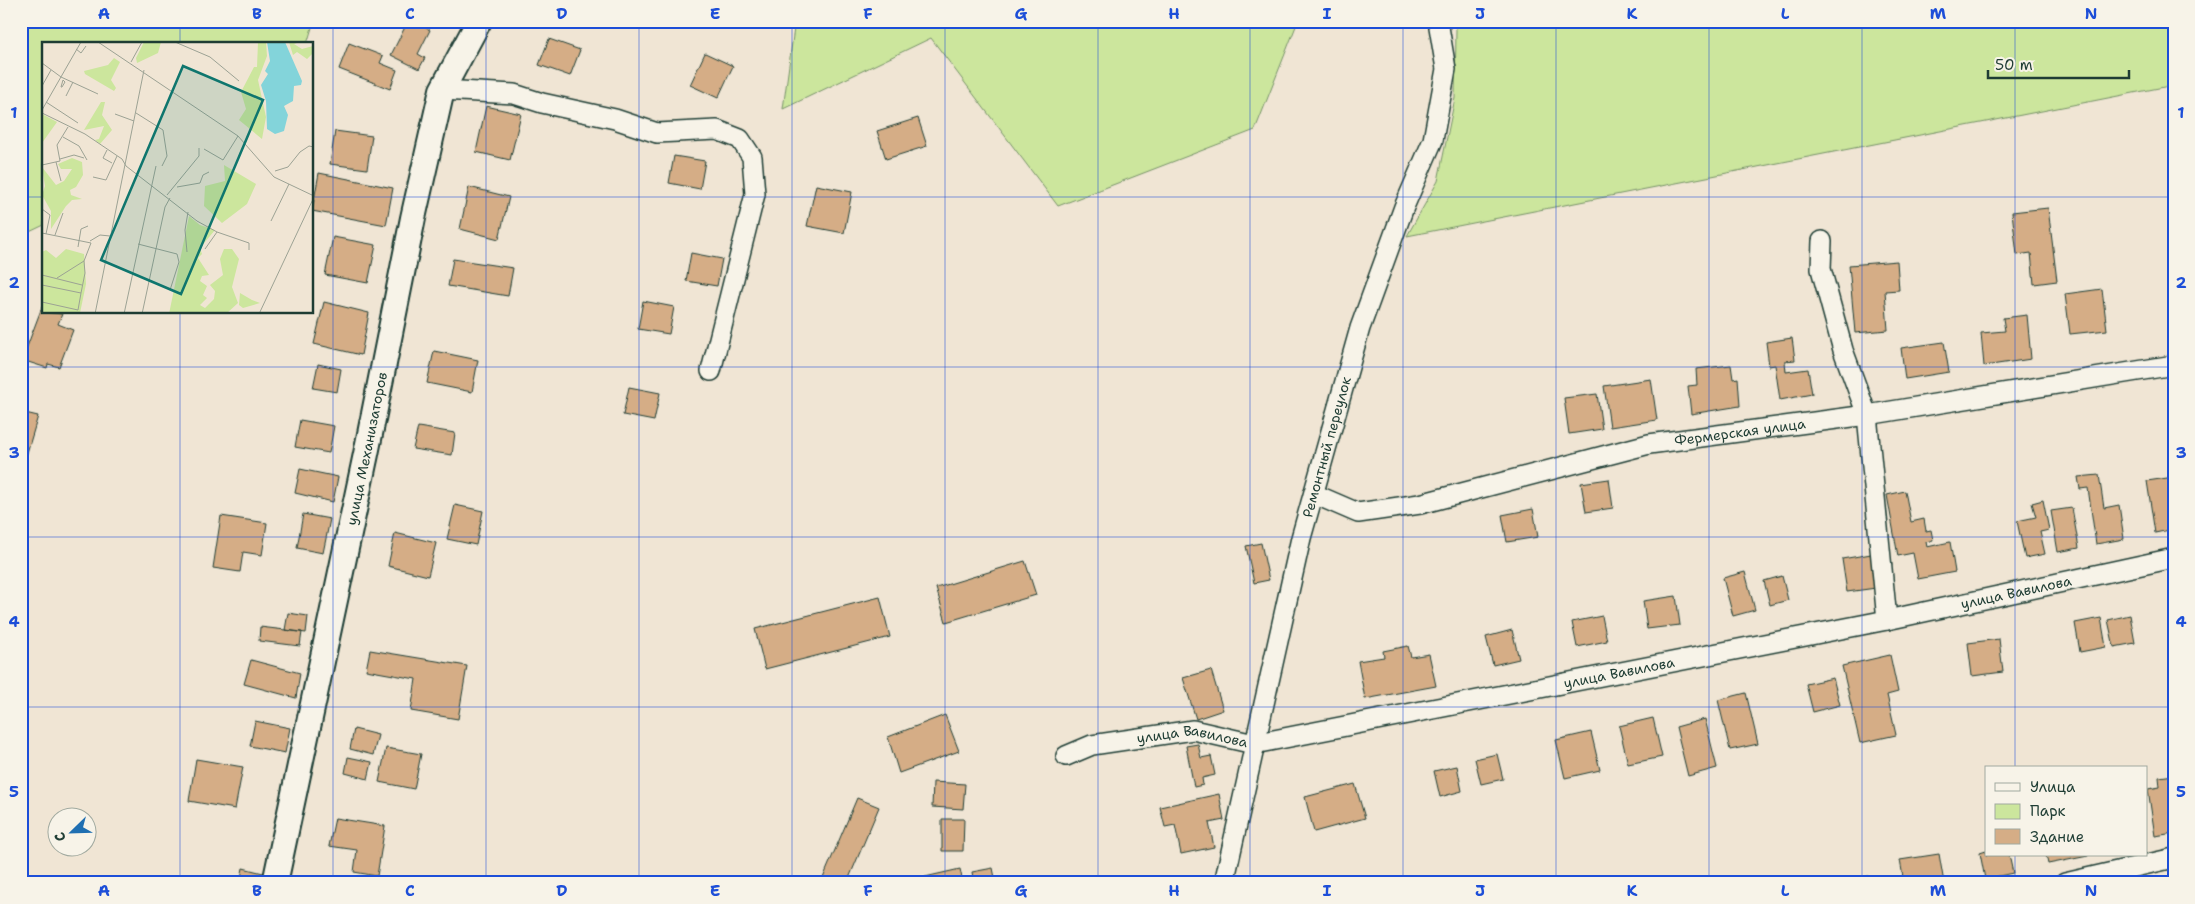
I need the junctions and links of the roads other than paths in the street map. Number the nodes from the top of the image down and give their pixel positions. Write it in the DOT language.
graph roads {
  1 [pos="479,21"];
  2 [pos="1438,21"];
  3 [pos="442,90"];
  4 [pos="1822,241"];
  5 [pos="2174,365"];
  6 [pos="711,370"];
  7 [pos="1867,416"];
  8 [pos="1314,494"];
  9 [pos="2174,558"];
  10 [pos="1887,620"];
  11 [pos="1254,744"];
  12 [pos="1066,756"];
  13 [pos="2174,858"];
  14 [pos="275,883"];
  15 [pos="1224,883"];
  16 [pos="2065,883"];
  1 -- 3 [label="street, улица Механизаторов"];
  2 -- 8 [label="street, Ремонтный переулок"];
  3 -- 6 [label="street"];
  3 -- 14 [label="street, улица Механизаторов"];
  4 -- 7 [label="street"];
  5 -- 7 [label="street, Фермерская улица"];
  7 -- 8 [label="street, Фермерская улица"];
  7 -- 10 [label="street"];
  8 -- 11 [label="street, Ремонтный переулок"];
  9 -- 10 [label="street, улица Вавилова"];
  10 -- 11 [label="street, улица Вавилова"];
  11 -- 12 [label="street, улица Вавилова"];
  11 -- 15 [label="street, Ремонтный переулок"];
  13 -- 16 [label="street"];
}
